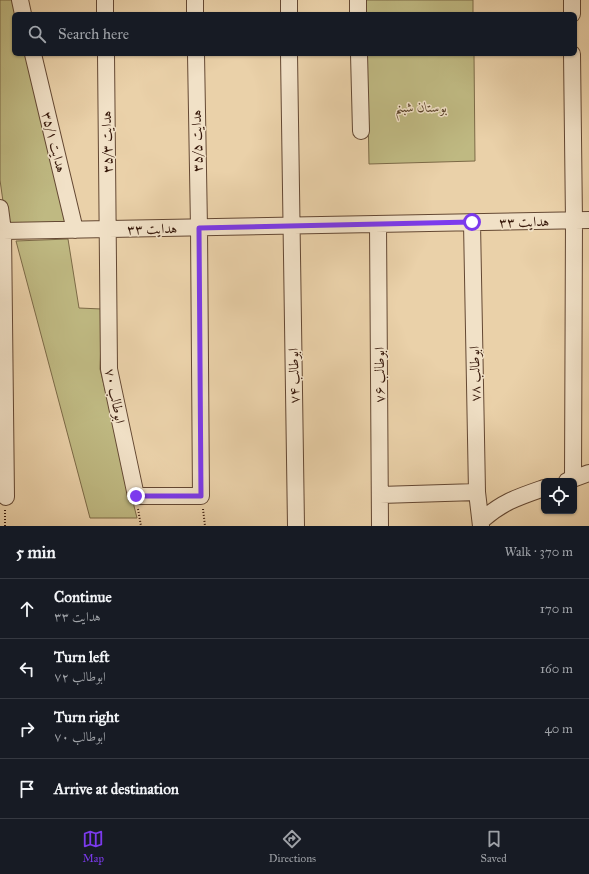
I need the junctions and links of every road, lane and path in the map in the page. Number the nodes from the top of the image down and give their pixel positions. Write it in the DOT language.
graph roads {
  1 [pos="20,0"];
  2 [pos="105,0"];
  3 [pos="195,0"];
  4 [pos="289,0"];
  5 [pos="358,0"];
  6 [pos="572,0"];
  7 [pos="23,12"];
  8 [pos="105,12"];
  9 [pos="195,12"];
  10 [pos="289,12"];
  11 [pos="358,12"];
  12 [pos="572,12"];
  13 [pos="33,56"];
  14 [pos="106,56"];
  15 [pos="196,56"];
  16 [pos="289,56"];
  17 [pos="359,56"];
  18 [pos="572,56"];
  19 [pos="361,131"];
  20 [pos="0,208"];
  21 [pos="582,221"];
  22 [pos="472,222"];
  23 [pos="378,224"];
  24 [pos="291,226"];
  25 [pos="199,228"];
  26 [pos="108,229"];
  27 [pos="76,230"];
  28 [pos="3,231"];
  29 [pos="589,473"];
  30 [pos="570,478"];
  31 [pos="575,478"];
  32 [pos="541,489"];
  33 [pos="477,492"];
  34 [pos="380,495"];
  35 [pos="136,496"];
  36 [pos="201,496"];
  37 [pos="6,497"];
  38 [pos="481,524"];
  39 [pos="5,526"];
  40 [pos="141,526"];
  41 [pos="205,526"];
  42 [pos="296,526"];
  43 [pos="380,526"];
  1 -- 7 [label="street"];
  2 -- 8 [label="street"];
  3 -- 9 [label="street"];
  4 -- 10 [label="street"];
  5 -- 11 [label="street"];
  6 -- 12 [label="street"];
  13 -- 27 [label="street, هدایت ۳۵/۱"];
  14 -- 26 [label="street, هدایت ۳۵/۳"];
  15 -- 25 [label="street, هدایت ۳۵/۵"];
  16 -- 24 [label="street, ابوطالب ۷۴"];
  17 -- 19 [label="street"];
  18 -- 21 [label="street"];
  20 -- 28 [label="street"];
  21 -- 22 [label="street, هدایت ۳۳"];
  21 -- 30 [label="street"];
  22 -- 23 [label="street, هدایت ۳۳"];
  22 -- 33 [label="street, ابوطالب ۷۸"];
  23 -- 24 [label="street, هدایت ۳۳"];
  23 -- 34 [label="street, ابوطالب ۷۶"];
  24 -- 25 [label="street, هدایت ۳۳"];
  24 -- 42 [label="street, ابوطالب ۷۴"];
  25 -- 26 [label="street, هدایت ۳۳"];
  25 -- 36 [label="street, هدایت ۳۵/۵"];
  26 -- 27 [label="street, هدایت ۳۳"];
  26 -- 35 [label="street, ابوطالب ۷۰"];
  27 -- 28 [label="street, هدایت ۳۳"];
  28 -- 37 [label="street"];
  29 -- 31 [label="street"];
  32 -- 38 [label="street"];
  33 -- 34 [label="street"];
  33 -- 38 [label="street, ابوطالب ۷۸"];
  34 -- 43 [label="street, ابوطالب ۷۶"];
  35 -- 36 [label="street"];
  35 -- 40 [label="path"];
  36 -- 41 [label="path"];
  37 -- 39 [label="path"];
}
